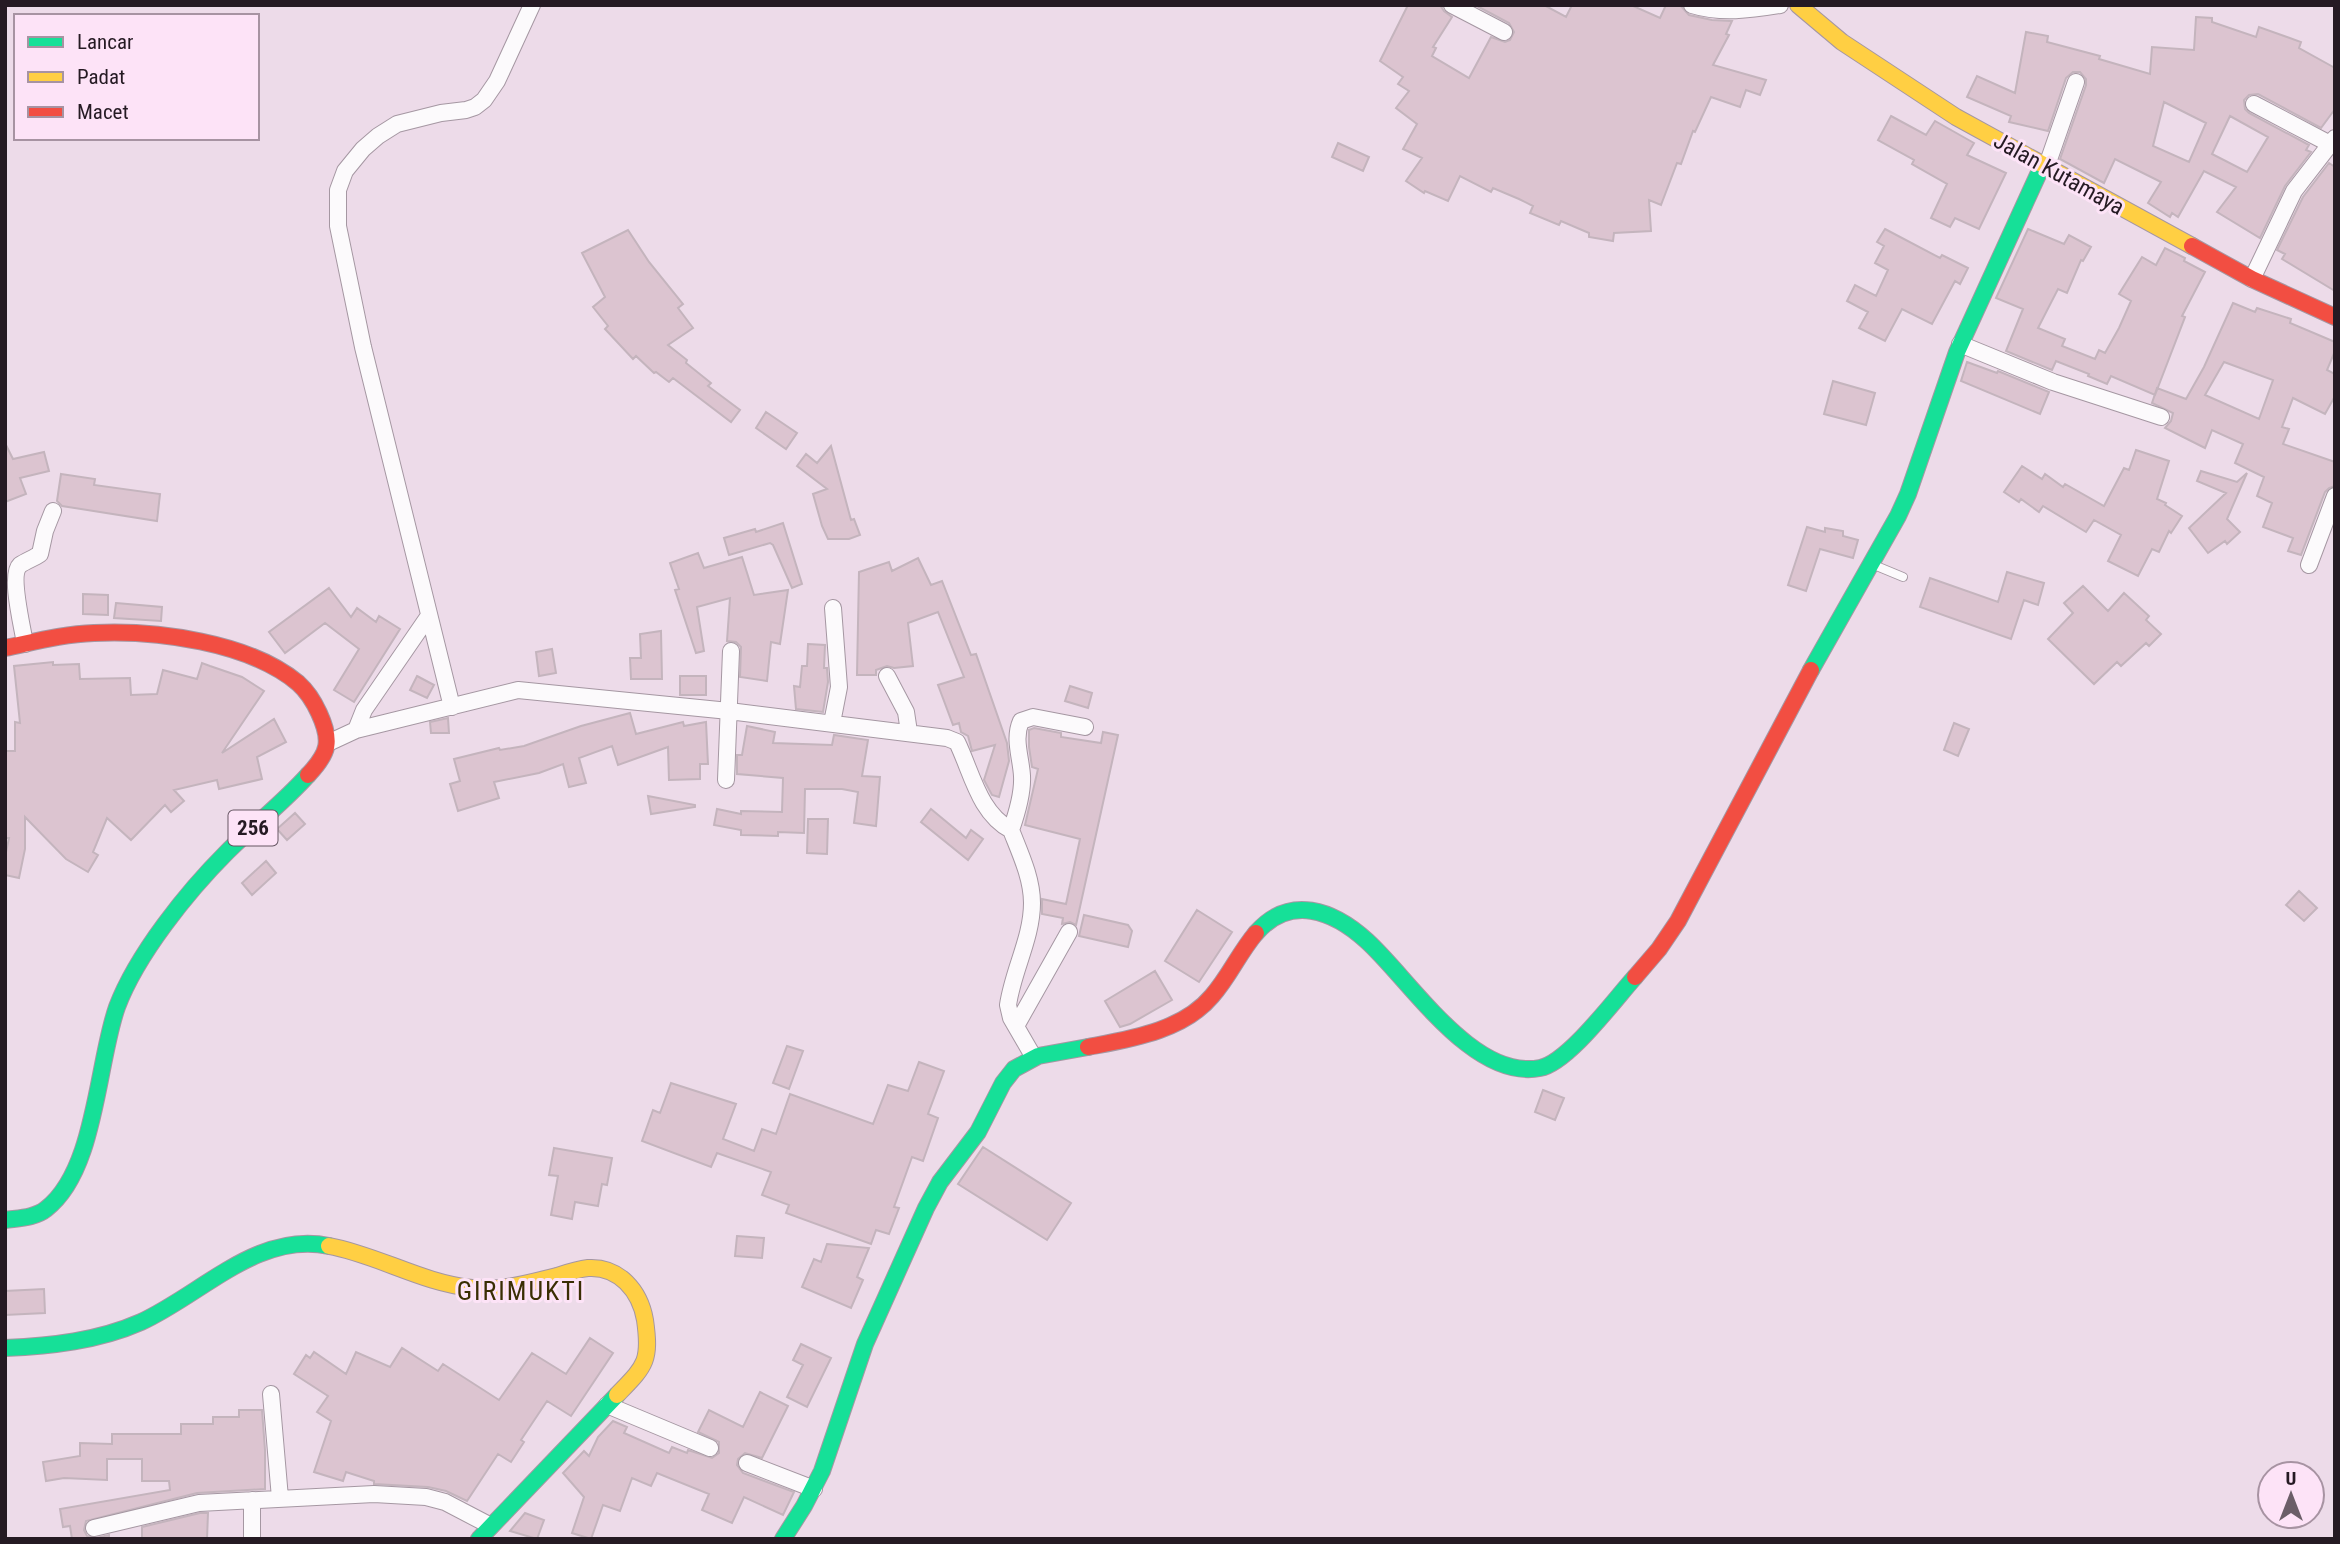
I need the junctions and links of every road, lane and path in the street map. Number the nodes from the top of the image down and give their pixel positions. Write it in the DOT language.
graph roads {
  1 [pos="532,5"];
  2 [pos="1452,5"];
  3 [pos="1692,5"];
  4 [pos="1780,5"];
  5 [pos="1798,5"];
  6 [pos="1504,32"];
  7 [pos="2076,82"];
  8 [pos="2254,104"];
  9 [pos="2332,141"];
  10 [pos="2044,167"];
  11 [pos="2252,279"];
  12 [pos="2335,317"];
  13 [pos="1960,344"];
  14 [pos="2161,417"];
  15 [pos="2335,496"];
  16 [pos="53,511"];
  17 [pos="1870,563"];
  18 [pos="2309,565"];
  19 [pos="1903,577"];
  20 [pos="832,608"];
  21 [pos="428,617"];
  22 [pos="25,644"];
  23 [pos="5,648"];
  24 [pos="731,651"];
  25 [pos="887,676"];
  26 [pos="452,707"];
  27 [pos="729,711"];
  28 [pos="832,723"];
  29 [pos="1085,727"];
  30 [pos="356,730"];
  31 [pos="909,732"];
  32 [pos="328,743"];
  33 [pos="726,780"];
  34 [pos="1011,830"];
  35 [pos="1069,932"];
  36 [pos="1016,1026"];
  37 [pos="1033,1056"];
  38 [pos="5,1220"];
  39 [pos="5,1348"];
  40 [pos="271,1394"];
  41 [pos="607,1405"];
  42 [pos="710,1448"];
  43 [pos="747,1463"];
  44 [pos="814,1489"];
  45 [pos="279,1499"];
  46 [pos="252,1500"];
  47 [pos="491,1526"];
  48 [pos="94,1528"];
  49 [pos="252,1539"];
  50 [pos="479,1539"];
  51 [pos="783,1539"];
  1 -- 21 [label="street"];
  2 -- 6 [label="street"];
  3 -- 4 [label="street"];
  5 -- 10 [label="main road, Jalan Kutamaya"];
  7 -- 10 [label="street"];
  8 -- 9 [label="street"];
  9 -- 11 [label="street"];
  10 -- 11 [label="main road, Jalan Kutamaya"];
  10 -- 13 [label="main road"];
  11 -- 12 [label="main road, Jalan Kutamaya"];
  13 -- 14 [label="street"];
  13 -- 17 [label="main road"];
  15 -- 18 [label="street"];
  16 -- 22 [label="street"];
  17 -- 19 [label="lane"];
  17 -- 37 [label="main road"];
  20 -- 28 [label="street"];
  21 -- 26 [label="street"];
  21 -- 30 [label="street"];
  22 -- 23 [label="main road"];
  22 -- 32 [label="main road"];
  24 -- 27 [label="street"];
  25 -- 31 [label="street"];
  26 -- 27 [label="street"];
  26 -- 30 [label="street"];
  27 -- 28 [label="street"];
  27 -- 33 [label="street"];
  28 -- 31 [label="street"];
  29 -- 34 [label="street"];
  30 -- 32 [label="street"];
  31 -- 34 [label="street"];
  32 -- 38 [label="main road, 256"];
  34 -- 36 [label="street"];
  35 -- 36 [label="street"];
  36 -- 37 [label="street"];
  37 -- 44 [label="main road"];
  39 -- 41 [label="main road"];
  40 -- 45 [label="street"];
  41 -- 42 [label="street"];
  41 -- 47 [label="main road"];
  43 -- 44 [label="street"];
  44 -- 51 [label="main road"];
  45 -- 46 [label="street"];
  45 -- 47 [label="street"];
  46 -- 48 [label="street"];
  46 -- 49 [label="street"];
  47 -- 50 [label="main road"];
}
